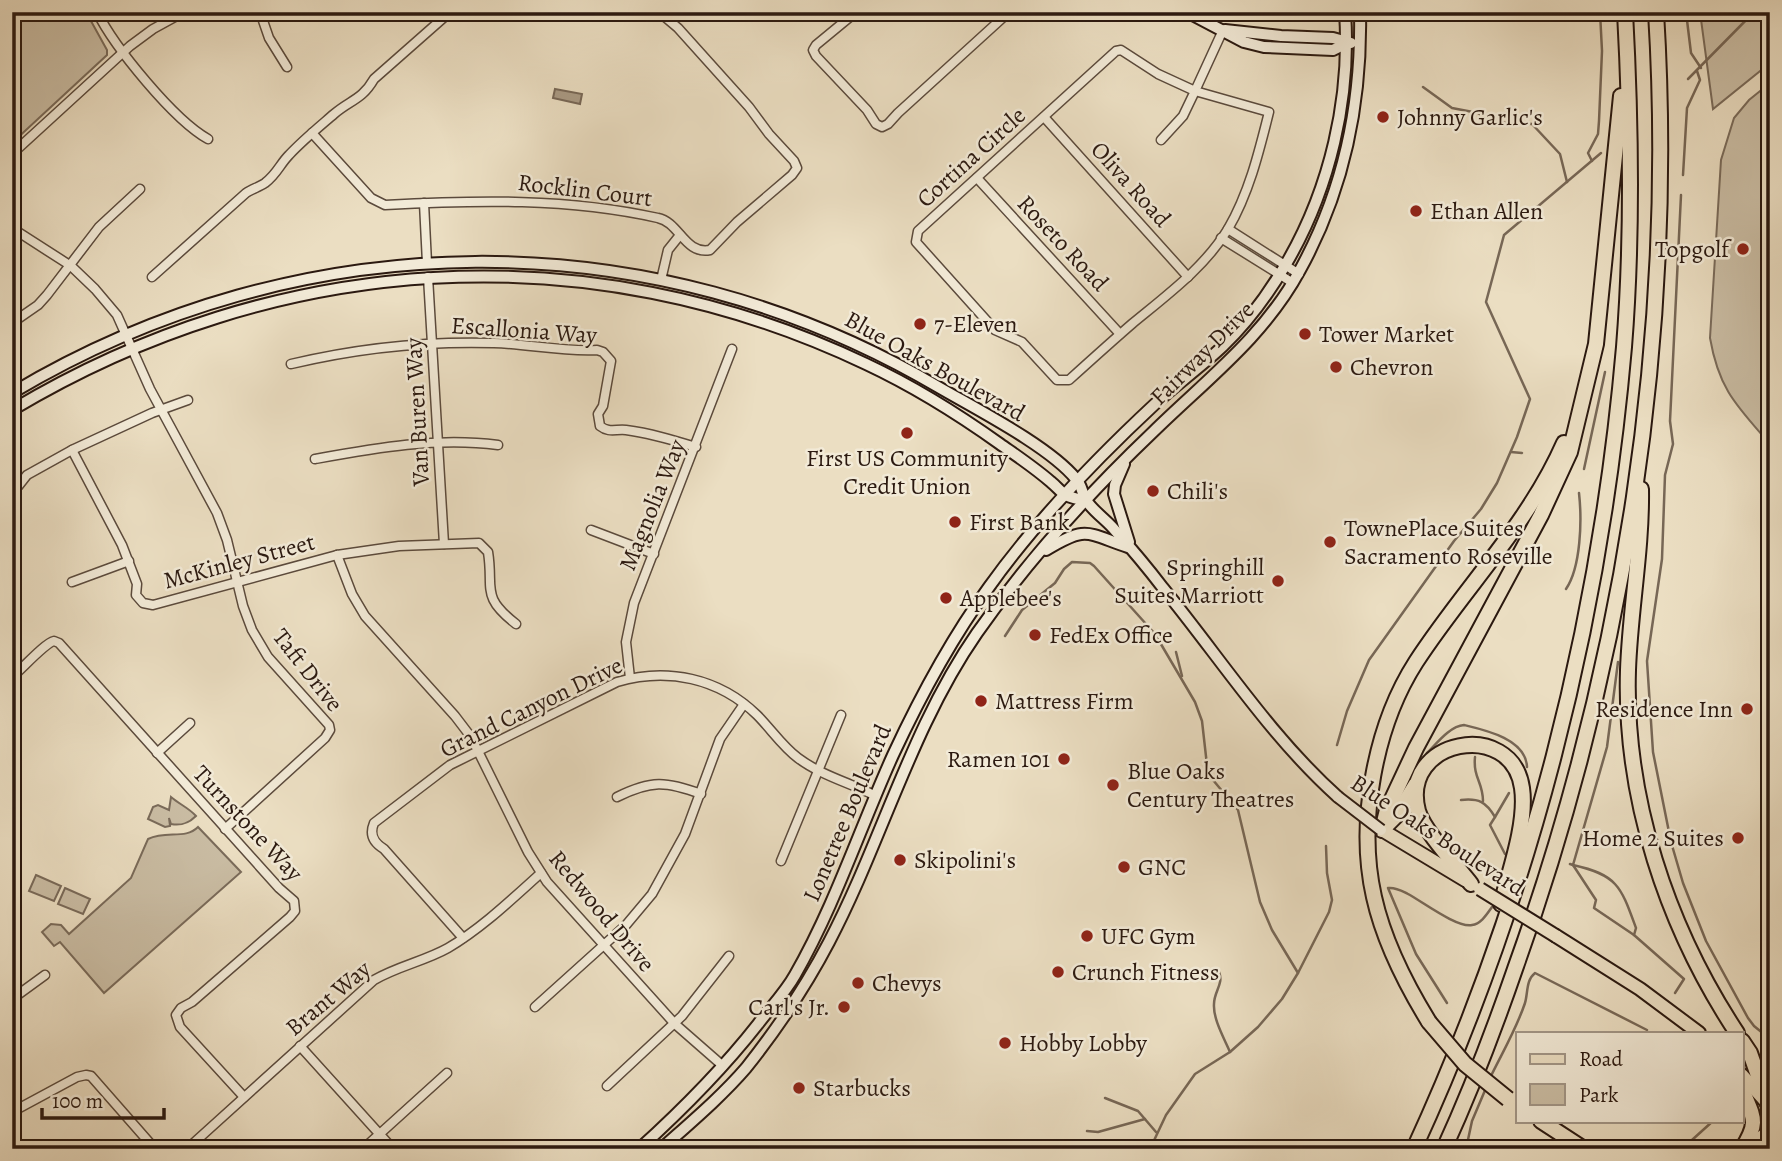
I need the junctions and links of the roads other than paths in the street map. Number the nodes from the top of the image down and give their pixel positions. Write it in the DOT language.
graph roads {
  1 [pos="97,12"];
  2 [pos="184,12"];
  3 [pos="260,12"];
  4 [pos="450,12"];
  5 [pos="659,12"];
  6 [pos="856,12"];
  7 [pos="1009,12"];
  8 [pos="1187,12"];
  9 [pos="1345,12"];
  10 [pos="1360,12"];
  11 [pos="1625,12"];
  12 [pos="1656,12"];
  13 [pos="1223,30"];
  14 [pos="1627,38"];
  15 [pos="1347,43"];
  16 [pos="1360,44"];
  17 [pos="123,53"];
  18 [pos="287,67"];
  19 [pos="1195,91"];
  20 [pos="1044,117"];
  21 [pos="313,133"];
  22 [pos="208,139"];
  23 [pos="1161,140"];
  24 [pos="12,154"];
  25 [pos="977,178"];
  26 [pos="140,189"];
  27 [pos="424,203"];
  28 [pos="12,228"];
  29 [pos="1228,229"];
  30 [pos="680,235"];
  31 [pos="1221,238"];
  32 [pos="427,263"];
  33 [pos="71,266"];
  34 [pos="1282,270"];
  35 [pos="1188,276"];
  36 [pos="152,277"];
  37 [pos="428,277"];
  38 [pos="1296,278"];
  39 [pos="661,280"];
  40 [pos="12,323"];
  41 [pos="1120,334"];
  42 [pos="126,335"];
  43 [pos="432,344"];
  44 [pos="132,348"];
  45 [pos="732,349"];
  46 [pos="291,364"];
  47 [pos="12,393"];
  48 [pos="188,400"];
  49 [pos="12,410"];
  50 [pos="161,410"];
  51 [pos="1579,410"];
  52 [pos="438,442"];
  53 [pos="498,445"];
  54 [pos="696,447"];
  55 [pos="72,450"];
  56 [pos="1640,453"];
  57 [pos="1126,458"];
  58 [pos="315,459"];
  59 [pos="1079,481"];
  60 [pos="12,494"];
  61 [pos="1066,495"];
  62 [pos="1086,500"];
  63 [pos="591,530"];
  64 [pos="444,544"];
  65 [pos="1131,548"];
  66 [pos="654,554"];
  67 [pos="337,555"];
  68 [pos="1038,555"];
  69 [pos="129,561"];
  70 [pos="72,582"];
  71 [pos="237,582"];
  72 [pos="516,624"];
  73 [pos="13,676"];
  74 [pos="630,678"];
  75 [pos="744,704"];
  76 [pos="841,715"];
  77 [pos="190,723"];
  78 [pos="478,751"];
  79 [pos="157,753"];
  80 [pos="818,771"];
  81 [pos="1420,776"];
  82 [pos="701,794"];
  83 [pos="876,796"];
  84 [pos="617,797"];
  85 [pos="890,801"];
  86 [pos="225,829"];
  87 [pos="1382,830"];
  88 [pos="781,861"];
  89 [pos="541,873"];
  90 [pos="1476,887"];
  91 [pos="463,939"];
  92 [pos="603,946"];
  93 [pos="729,956"];
  94 [pos="45,975"];
  95 [pos="1482,982"];
  96 [pos="12,999"];
  97 [pos="536,1007"];
  98 [pos="675,1024"];
  99 [pos="1698,1032"];
  100 [pos="1736,1032"];
  101 [pos="300,1046"];
  102 [pos="1746,1047"];
  103 [pos="723,1066"];
  104 [pos="447,1073"];
  105 [pos="1770,1075"];
  106 [pos="1744,1077"];
  107 [pos="736,1078"];
  108 [pos="607,1086"];
  109 [pos="1744,1094"];
  110 [pos="244,1097"];
  111 [pos="1467,1098"];
  112 [pos="1513,1102"];
  113 [pos="1769,1105"];
  114 [pos="12,1112"];
  115 [pos="1543,1122"];
  116 [pos="1770,1132"];
  117 [pos="380,1134"];
  118 [pos="155,1149"];
  119 [pos="187,1149"];
  120 [pos="363,1149"];
  121 [pos="393,1149"];
  122 [pos="639,1149"];
  123 [pos="662,1149"];
  124 [pos="1414,1149"];
  125 [pos="1444,1149"];
  126 [pos="1452,1149"];
  127 [pos="1584,1149"];
  128 [pos="1742,1149"];
  129 [pos="1747,1149"];
  1 -- 17 [label="street"];
  2 -- 17 [label="street"];
  3 -- 18 [label="street"];
  4 -- 21 [label="street"];
  5 -- 30 [label="street, Rocklin Court"];
  6 -- 7 [label="street"];
  8 -- 13 [label="main road"];
  9 -- 15 [label="main road, Fairway Drive"];
  10 -- 16 [label="main road, Fairway Drive"];
  11 -- 14 [label="highway"];
  12 -- 56 [label="highway"];
  13 -- 15 [label="main road"];
  13 -- 19 [label="street"];
  14 -- 51 [label="highway"];
  14 -- 95 [label="highway"];
  15 -- 16 [label="main road"];
  15 -- 34 [label="main road, Fairway Drive"];
  16 -- 38 [label="main road, Fairway Drive"];
  17 -- 22 [label="street"];
  17 -- 24 [label="street"];
  19 -- 20 [label="street, Cortina Circle"];
  19 -- 23 [label="street"];
  19 -- 29 [label="street, Cortina Circle"];
  20 -- 25 [label="street, Cortina Circle"];
  20 -- 35 [label="street, Oliva Road"];
  21 -- 27 [label="street, Rocklin Court"];
  21 -- 36 [label="street"];
  25 -- 41 [label="street, Roseto Road"];
  25 -- 41 [label="street, Cortina Circle"];
  26 -- 33 [label="street"];
  27 -- 30 [label="street, Rocklin Court"];
  27 -- 32 [label="street"];
  28 -- 33 [label="street, Taft Drive"];
  29 -- 31 [label="street, Cortina Circle"];
  29 -- 34 [label="street"];
  30 -- 39 [label="street"];
  31 -- 34 [label="street"];
  31 -- 35 [label="street, Cortina Circle"];
  32 -- 37 [label="main road"];
  32 -- 39 [label="main road, Blue Oaks Boulevard"];
  32 -- 42 [label="main road, Blue Oaks Boulevard"];
  33 -- 40 [label="street"];
  33 -- 42 [label="street, Taft Drive"];
  34 -- 38 [label="street"];
  34 -- 59 [label="main road, Fairway Drive"];
  35 -- 41 [label="street, Cortina Circle"];
  37 -- 43 [label="street, Van Buren Way"];
  37 -- 44 [label="main road, Blue Oaks Boulevard"];
  37 -- 61 [label="main road, Blue Oaks Boulevard"];
  38 -- 57 [label="main road, Fairway Drive"];
  39 -- 59 [label="main road, Blue Oaks Boulevard"];
  42 -- 44 [label="street, Taft Drive"];
  42 -- 47 [label="main road, Blue Oaks Boulevard"];
  43 -- 46 [label="street"];
  43 -- 52 [label="street, Van Buren Way"];
  43 -- 54 [label="street, Escallonia Way"];
  44 -- 49 [label="main road, Blue Oaks Boulevard"];
  44 -- 50 [label="street, Taft Drive"];
  45 -- 54 [label="street, Magnolia Way"];
  48 -- 50 [label="street"];
  50 -- 55 [label="street"];
  50 -- 71 [label="street, Taft Drive"];
  51 -- 87 [label="highway"];
  51 -- 112 [label="highway, bridge"];
  52 -- 53 [label="street"];
  52 -- 58 [label="street"];
  52 -- 64 [label="street, Van Buren Way"];
  54 -- 66 [label="street, Magnolia Way"];
  55 -- 60 [label="street"];
  55 -- 69 [label="street, McKinley Street"];
  56 -- 100 [label="highway"];
  56 -- 111 [label="highway"];
  57 -- 62 [label="main road, Fairway Drive"];
  57 -- 65 [label="main road"];
  59 -- 61 [label="main road, Lonetree Boulevard"];
  59 -- 62 [label="main road, Blue Oaks Boulevard"];
  61 -- 62 [label="main road, Blue Oaks Boulevard"];
  61 -- 83 [label="main road, Lonetree Boulevard"];
  62 -- 65 [label="main road, Blue Oaks Boulevard"];
  62 -- 68 [label="main road, Lonetree Boulevard"];
  63 -- 66 [label="street"];
  64 -- 67 [label="street, McKinley Street"];
  64 -- 72 [label="street, McKinley Street"];
  65 -- 68 [label="main road"];
  65 -- 87 [label="main road, Blue Oaks Boulevard, bridge"];
  66 -- 74 [label="street, Magnolia Way"];
  67 -- 71 [label="street, McKinley Street"];
  67 -- 78 [label="street, Redwood Drive"];
  68 -- 85 [label="main road, Lonetree Boulevard"];
  69 -- 70 [label="street"];
  69 -- 71 [label="street, McKinley Street"];
  71 -- 86 [label="street, Taft Drive"];
  73 -- 79 [label="street, Turnstone Way"];
  74 -- 75 [label="street, Grand Canyon Drive"];
  74 -- 78 [label="street, Grand Canyon Drive"];
  75 -- 80 [label="street, Grand Canyon Drive"];
  75 -- 82 [label="street"];
  76 -- 80 [label="street"];
  77 -- 79 [label="street"];
  78 -- 89 [label="street, Redwood Drive"];
  78 -- 91 [label="street, Grand Canyon Drive"];
  79 -- 86 [label="street, Turnstone Way"];
  80 -- 83 [label="street, Grand Canyon Drive"];
  80 -- 88 [label="street"];
  81 -- 87 [label="highway"];
  81 -- 90 [label="highway"];
  81 -- 95 [label="highway"];
  82 -- 84 [label="street"];
  82 -- 92 [label="street"];
  83 -- 85 [label="main road"];
  83 -- 103 [label="main road, Lonetree Boulevard"];
  85 -- 107 [label="main road, Lonetree Boulevard"];
  86 -- 110 [label="street, Turnstone Way"];
  87 -- 90 [label="main road, Blue Oaks Boulevard"];
  89 -- 91 [label="street, Brant Way"];
  89 -- 92 [label="street, Redwood Drive"];
  90 -- 99 [label="main road, Blue Oaks Boulevard, bridge"];
  91 -- 101 [label="street, Brant Way"];
  92 -- 97 [label="street"];
  92 -- 98 [label="street, Redwood Drive"];
  93 -- 98 [label="street"];
  94 -- 96 [label="street"];
  95 -- 124 [label="highway"];
  98 -- 103 [label="street, Redwood Drive"];
  98 -- 108 [label="street"];
  101 -- 110 [label="street, Brant Way"];
  101 -- 117 [label="street"];
  102 -- 105 [label="highway"];
  102 -- 113 [label="highway"];
  103 -- 107 [label="main road"];
  103 -- 122 [label="main road, Lonetree Boulevard"];
  104 -- 117 [label="street"];
  106 -- 113 [label="main road"];
  107 -- 123 [label="main road, Lonetree Boulevard"];
  109 -- 128 [label="highway"];
  110 -- 119 [label="street, Brant Way"];
  111 -- 125 [label="highway"];
  111 -- 126 [label="highway"];
  114 -- 118 [label="street"];
  115 -- 127 [label="highway"];
  116 -- 129 [label="highway"];
  117 -- 120 [label="street"];
  117 -- 121 [label="street"];
}
